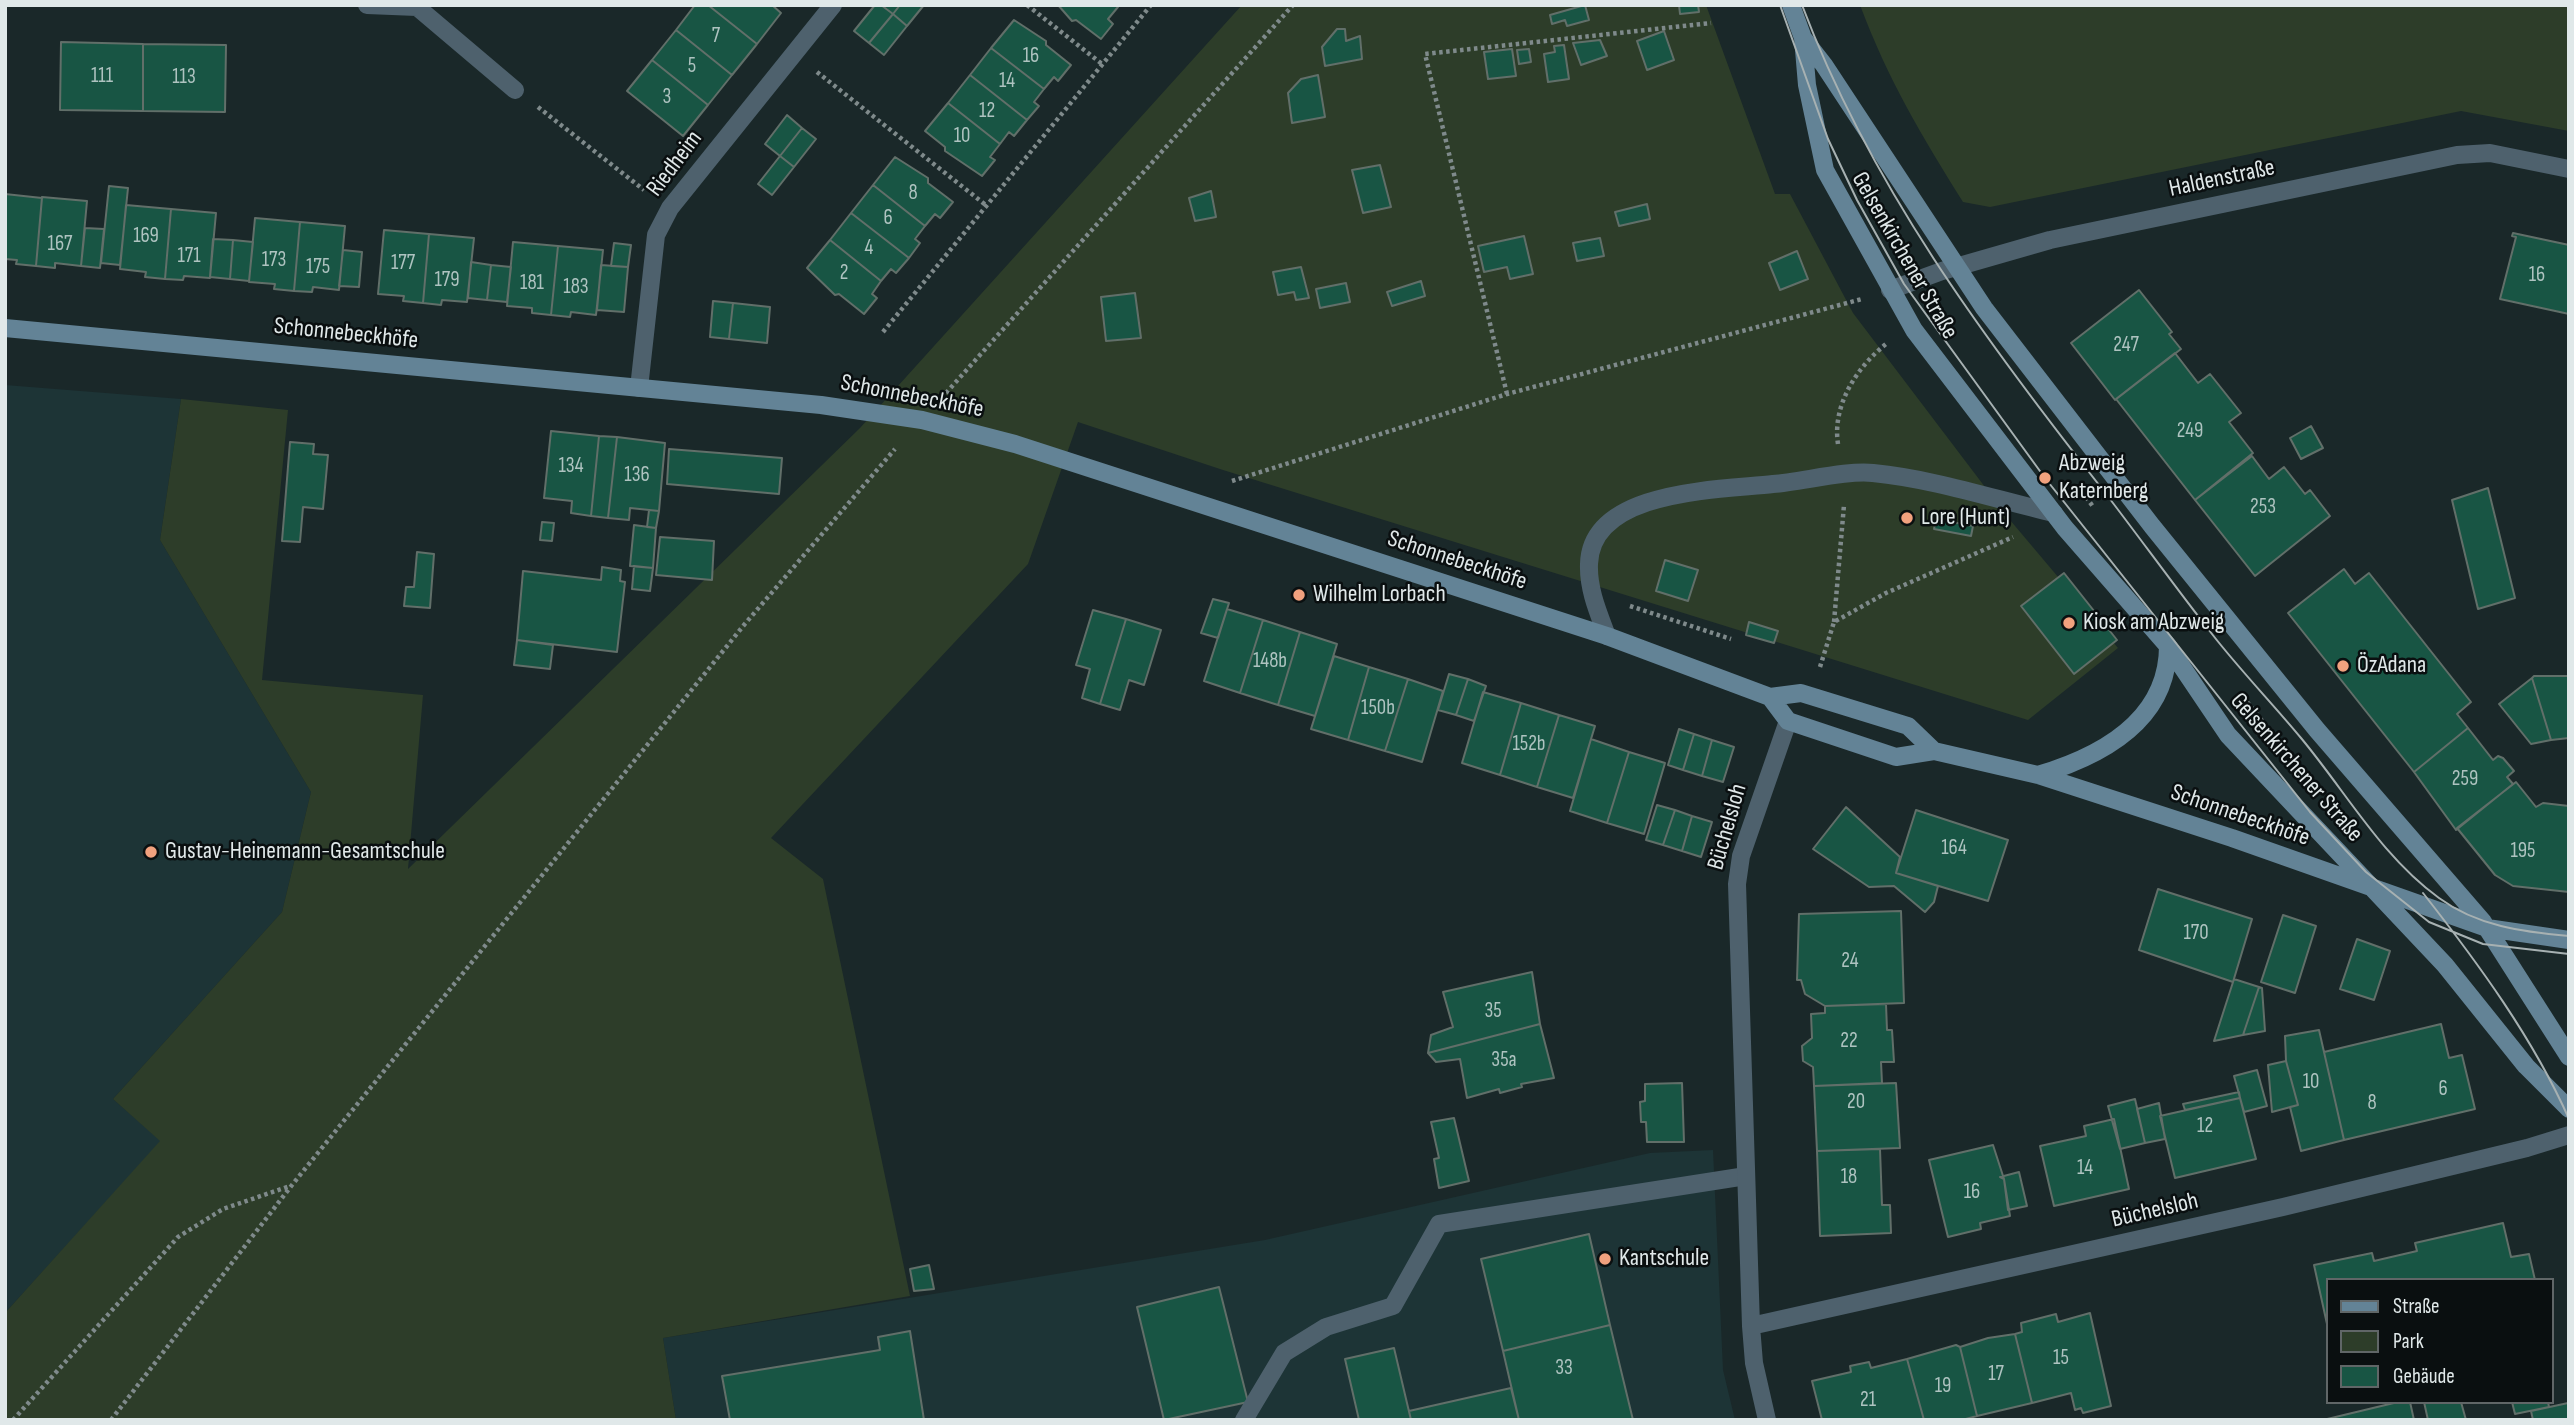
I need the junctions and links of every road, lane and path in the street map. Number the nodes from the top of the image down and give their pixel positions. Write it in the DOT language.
graph roads {
  1 [pos="367,5"];
  2 [pos="833,5"];
  3 [pos="1027,5"];
  4 [pos="1151,5"];
  5 [pos="1293,5"];
  6 [pos="1791,5"];
  7 [pos="1712,23"];
  8 [pos="1803,38"];
  9 [pos="794,53"];
  10 [pos="1102,64"];
  11 [pos="515,90"];
  12 [pos="2569,169"];
  13 [pos="987,206"];
  14 [pos="670,208"];
  15 [pos="1955,268"];
  16 [pos="1890,290"];
  17 [pos="5,328"];
  18 [pos="883,332"];
  19 [pos="639,388"];
  20 [pos="1507,394"];
  21 [pos="922,420"];
  22 [pos="1236,480"];
  23 [pos="1249,484"];
  24 [pos="1177,498"];
  25 [pos="2054,513"];
  26 [pos="2019,534"];
  27 [pos="1591,594"];
  28 [pos="1607,636"];
  29 [pos="1731,639"];
  30 [pos="2168,646"];
  31 [pos="1818,667"];
  32 [pos="1770,697"];
  33 [pos="2245,699"];
  34 [pos="1788,722"];
  35 [pos="2268,729"];
  36 [pos="1934,751"];
  37 [pos="2038,775"];
  38 [pos="2368,886"];
  39 [pos="2487,928"];
  40 [pos="2569,940"];
  41 [pos="2569,1058"];
  42 [pos="2569,1109"];
  43 [pos="2569,1135"];
  44 [pos="1745,1176"];
  45 [pos="292,1185"];
  46 [pos="1751,1326"];
  47 [pos="13,1420"];
  48 [pos="111,1420"];
  49 [pos="1244,1420"];
  50 [pos="1768,1420"];
  1 -- 11 [label="street"];
  2 -- 9 [label="street, Riedheim"];
  3 -- 10 [label="path"];
  4 -- 10 [label="path"];
  5 -- 21 [label="path"];
  6 -- 8 [label="street, Gelsenkirchener Straße"];
  7 -- 20 [label="path"];
  8 -- 15 [label="street, Gelsenkirchener Straße"];
  8 -- 16 [label="street, Gelsenkirchener Straße"];
  9 -- 13 [label="path"];
  9 -- 14 [label="street, Riedheim"];
  10 -- 13 [label="path"];
  11 -- 14 [label="path"];
  12 -- 15 [label="street, Haldenstraße"];
  13 -- 18 [label="path"];
  14 -- 19 [label="street, Riedheim"];
  15 -- 16 [label="street, Haldenstraße"];
  15 -- 39 [label="street, Gelsenkirchener Straße"];
  16 -- 20 [label="path"];
  16 -- 25 [label="street, Gelsenkirchener Straße"];
  17 -- 19 [label="street, Schonnebeckhöfe"];
  19 -- 21 [label="street, Schonnebeckhöfe"];
  20 -- 22 [label="path"];
  21 -- 24 [label="street, Schonnebeckhöfe"];
  21 -- 45 [label="path"];
  22 -- 23 [label="path"];
  22 -- 24 [label="path"];
  24 -- 28 [label="street, Schonnebeckhöfe"];
  25 -- 27 [label="street"];
  25 -- 30 [label="street, Gelsenkirchener Straße"];
  26 -- 31 [label="path"];
  27 -- 28 [label="street"];
  27 -- 29 [label="path"];
  28 -- 32 [label="street, Schonnebeckhöfe"];
  30 -- 37 [label="street"];
  30 -- 38 [label="street, Gelsenkirchener Straße"];
  32 -- 34 [label="street"];
  32 -- 36 [label="street, Schonnebeckhöfe"];
  33 -- 35 [label="path"];
  34 -- 36 [label="street, Schonnebeckhöfe"];
  34 -- 44 [label="street, Büchelsloh"];
  36 -- 37 [label="street, Schonnebeckhöfe"];
  37 -- 38 [label="street, Schonnebeckhöfe"];
  38 -- 39 [label="street, Schonnebeckhöfe"];
  38 -- 42 [label="street, Gelsenkirchener Straße"];
  39 -- 40 [label="street, Schonnebeckhöfe"];
  39 -- 41 [label="street, Gelsenkirchener Straße"];
  43 -- 46 [label="street, Büchelsloh"];
  44 -- 46 [label="street, Büchelsloh"];
  44 -- 49 [label="street"];
  45 -- 47 [label="path"];
  45 -- 48 [label="path"];
  46 -- 50 [label="street, Büchelsloh"];
}
